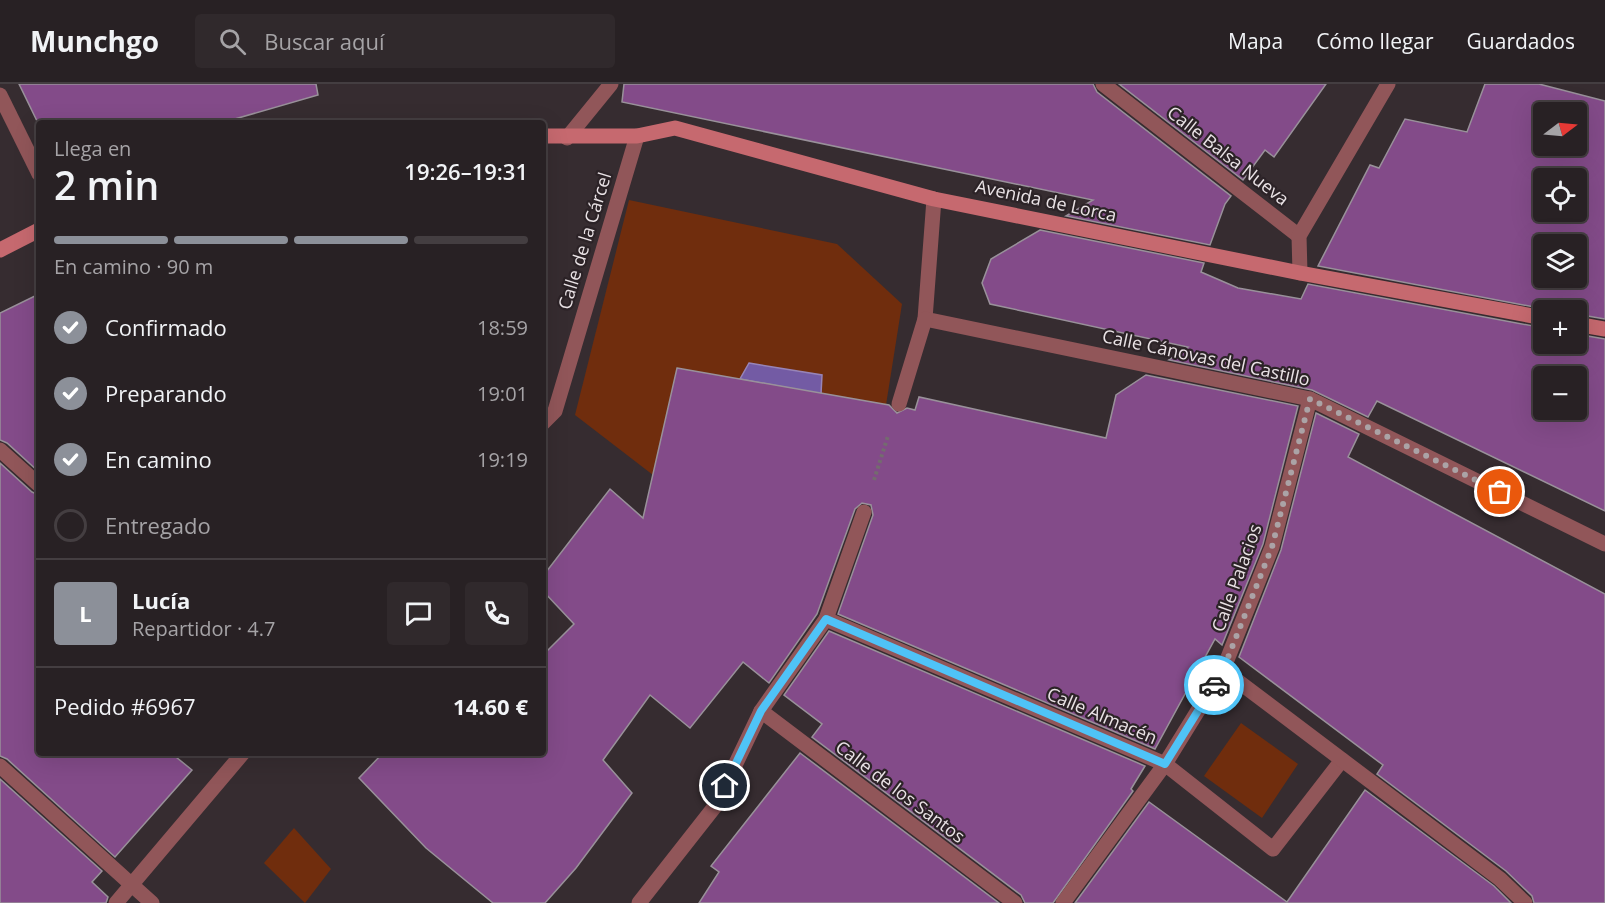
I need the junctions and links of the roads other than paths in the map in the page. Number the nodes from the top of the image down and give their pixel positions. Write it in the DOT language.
graph roads {
  1 [pos="611,84"];
  2 [pos="1103,84"];
  3 [pos="1388,84"];
  4 [pos="0,96"];
  5 [pos="546,136"];
  6 [pos="637,136"];
  7 [pos="567,138"];
  8 [pos="36,168"];
  9 [pos="934,199"];
  10 [pos="36,232"];
  11 [pos="1299,236"];
  12 [pos="0,250"];
  13 [pos="1300,273"];
  14 [pos="1533,316"];
  15 [pos="925,319"];
  16 [pos="1587,326"];
  17 [pos="1605,329"];
  18 [pos="1310,399"];
  19 [pos="899,404"];
  20 [pos="546,420"];
  21 [pos="0,450"];
  22 [pos="36,482"];
  23 [pos="864,513"];
  24 [pos="1605,544"];
  25 [pos="826,619"];
  26 [pos="1223,670"];
  27 [pos="761,711"];
  28 [pos="240,756"];
  29 [pos="1342,760"];
  30 [pos="1165,764"];
  31 [pos="0,766"];
  32 [pos="131,885"];
  33 [pos="116,903"];
  34 [pos="153,903"];
  35 [pos="639,903"];
  36 [pos="1015,903"];
  37 [pos="1063,903"];
  38 [pos="1525,903"];
  1 -- 7 [label="street"];
  2 -- 11 [label="street, Calle Balsa Nueva"];
  3 -- 11 [label="street"];
  4 -- 8 [label="street"];
  5 -- 7 [label="street, Avenida de Lorca"];
  6 -- 7 [label="street, Avenida de Lorca"];
  6 -- 9 [label="street, Avenida de Lorca"];
  6 -- 20 [label="street, Calle de la Cárcel"];
  9 -- 13 [label="street, Avenida de Lorca"];
  9 -- 15 [label="street"];
  10 -- 12 [label="street"];
  11 -- 13 [label="street"];
  13 -- 14 [label="street, Avenida de Lorca"];
  15 -- 18 [label="street, Calle Cánovas del Castillo"];
  15 -- 19 [label="street"];
  16 -- 17 [label="street"];
  18 -- 24 [label="street, Calle Cánovas del Castillo"];
  18 -- 26 [label="street, Calle Palacios"];
  21 -- 22 [label="street"];
  23 -- 25 [label="street"];
  25 -- 27 [label="street"];
  25 -- 30 [label="street, Calle Almacén"];
  26 -- 29 [label="street"];
  26 -- 30 [label="street, Calle Palacios"];
  27 -- 35 [label="street"];
  27 -- 36 [label="street, Calle de los Santos"];
  28 -- 32 [label="street"];
  29 -- 30 [label="street, Calle Almacén"];
  29 -- 38 [label="street"];
  30 -- 37 [label="street, Calle Palacios"];
  31 -- 32 [label="street"];
  32 -- 33 [label="street"];
  32 -- 34 [label="street"];
}
